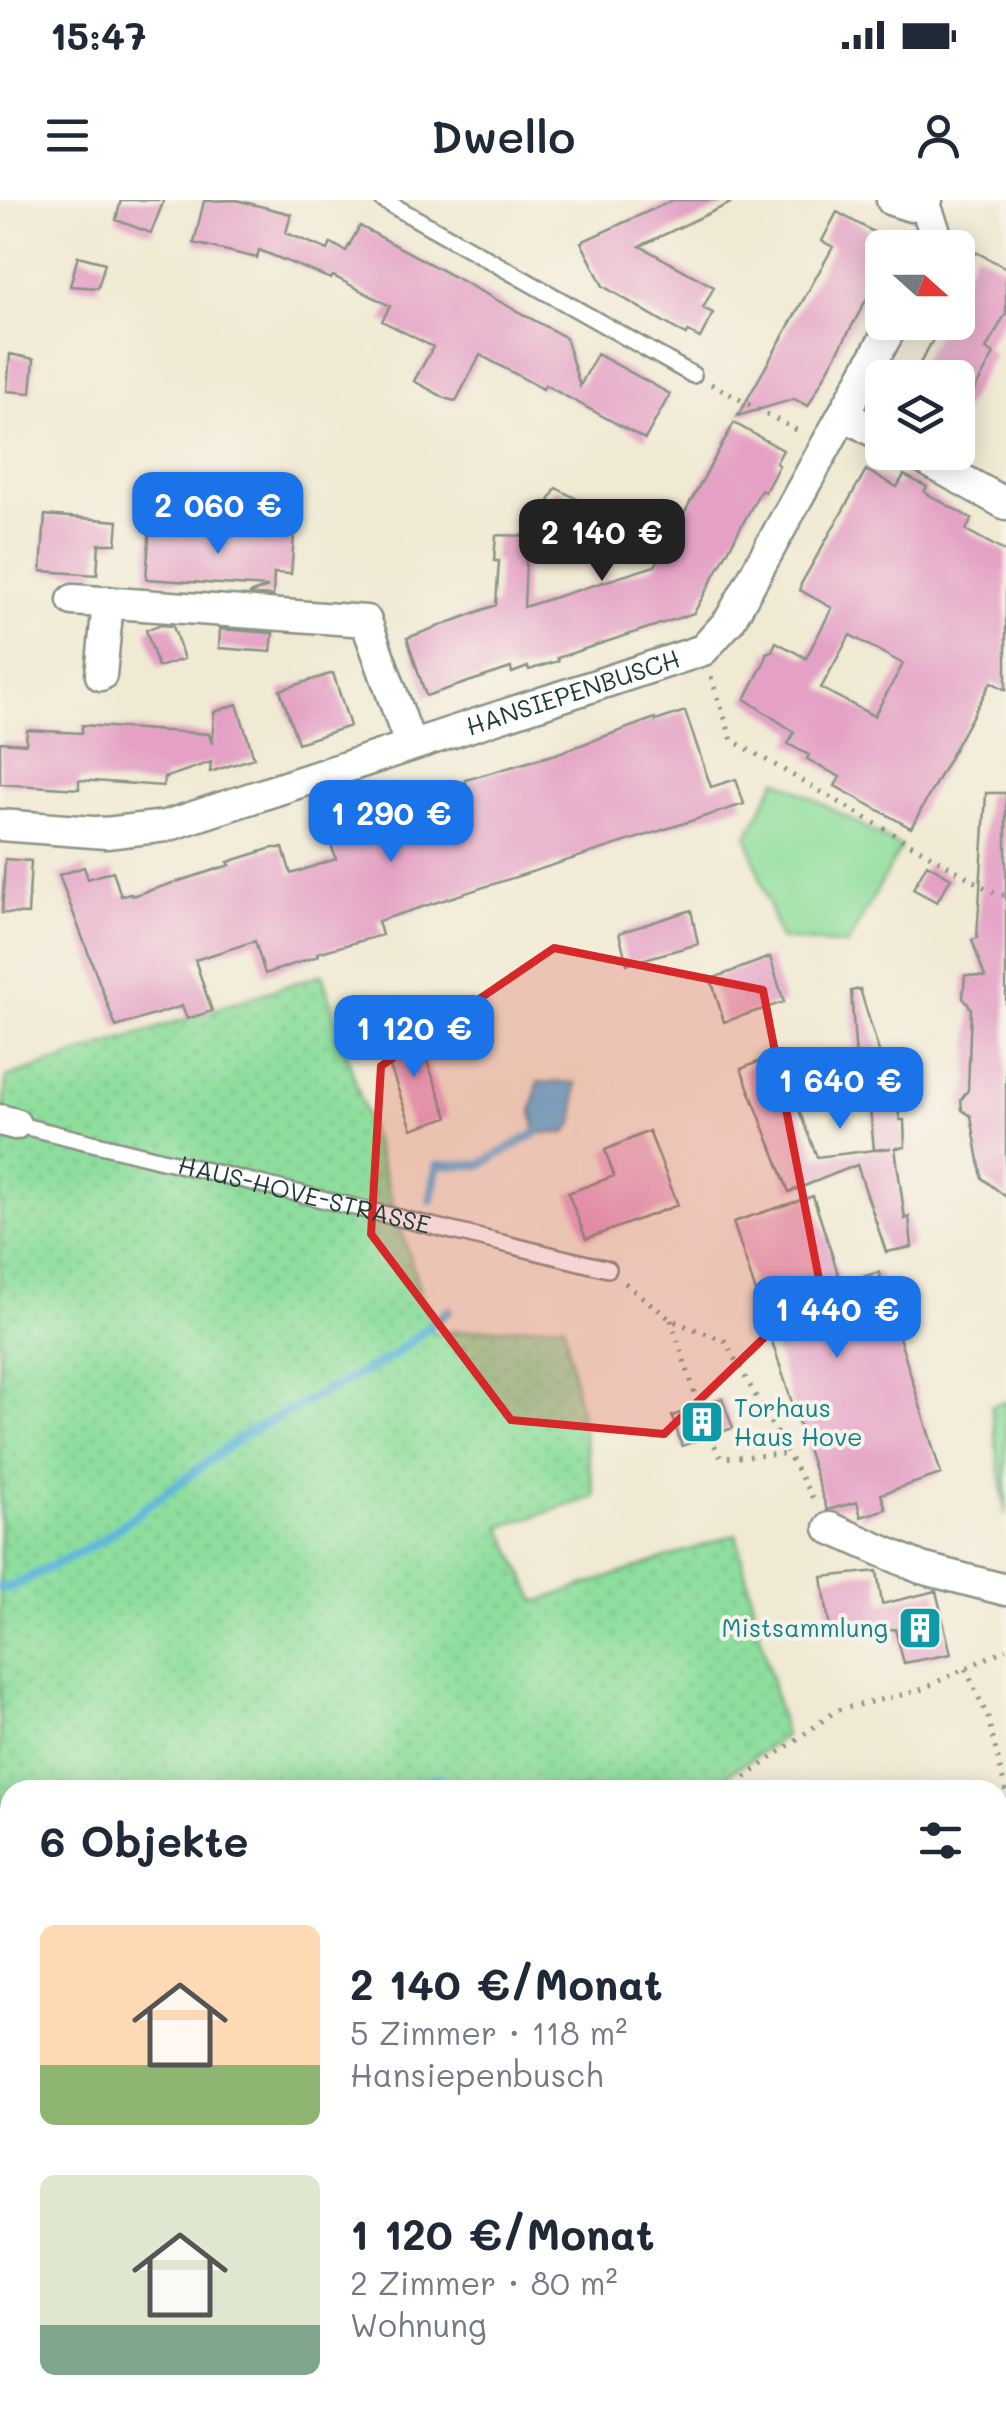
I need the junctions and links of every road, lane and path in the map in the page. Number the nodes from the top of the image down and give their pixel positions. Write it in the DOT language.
graph roads {
  1 [pos="383,200"];
  2 [pos="892,200"];
  3 [pos="926,201"];
  4 [pos="935,230"];
  5 [pos="884,340"];
  6 [pos="693,375"];
  7 [pos="844,416"];
  8 [pos="865,427"];
  9 [pos="827,446"];
  10 [pos="945,470"];
  11 [pos="1006,504"];
  12 [pos="73,600"];
  13 [pos="108,602"];
  14 [pos="702,650"];
  15 [pos="100,675"];
  16 [pos="410,744"];
  17 [pos="0,825"];
  18 [pos="1006,896"];
  19 [pos="8,1122"];
  20 [pos="608,1269"];
  21 [pos="671,1320"];
  22 [pos="699,1406"];
  23 [pos="710,1436"];
  24 [pos="786,1454"];
  25 [pos="830,1528"];
  26 [pos="1006,1590"];
  27 [pos="1006,1649"];
  28 [pos="966,1668"];
  29 [pos="742,1780"];
  30 [pos="1003,1780"];
  1 -- 6 [label="lane"];
  2 -- 3 [label="street"];
  3 -- 4 [label="street"];
  5 -- 7 [label="street, HANSIEPENBUSCH"];
  6 -- 9 [label="path"];
  7 -- 8 [label="street"];
  7 -- 9 [label="street, HANSIEPENBUSCH"];
  9 -- 14 [label="street, HANSIEPENBUSCH"];
  10 -- 11 [label="street"];
  12 -- 13 [label="street"];
  13 -- 15 [label="street"];
  13 -- 16 [label="street"];
  14 -- 16 [label="street, HANSIEPENBUSCH"];
  14 -- 18 [label="path"];
  16 -- 17 [label="street, HANSIEPENBUSCH"];
  19 -- 20 [label="lane, HAUS-HOVE-STRASSE"];
  20 -- 21 [label="path"];
  21 -- 22 [label="path"];
  21 -- 24 [label="path"];
  23 -- 24 [label="path"];
  24 -- 25 [label="path"];
  25 -- 26 [label="street"];
  27 -- 28 [label="path"];
  28 -- 29 [label="path"];
  28 -- 30 [label="path"];
}
